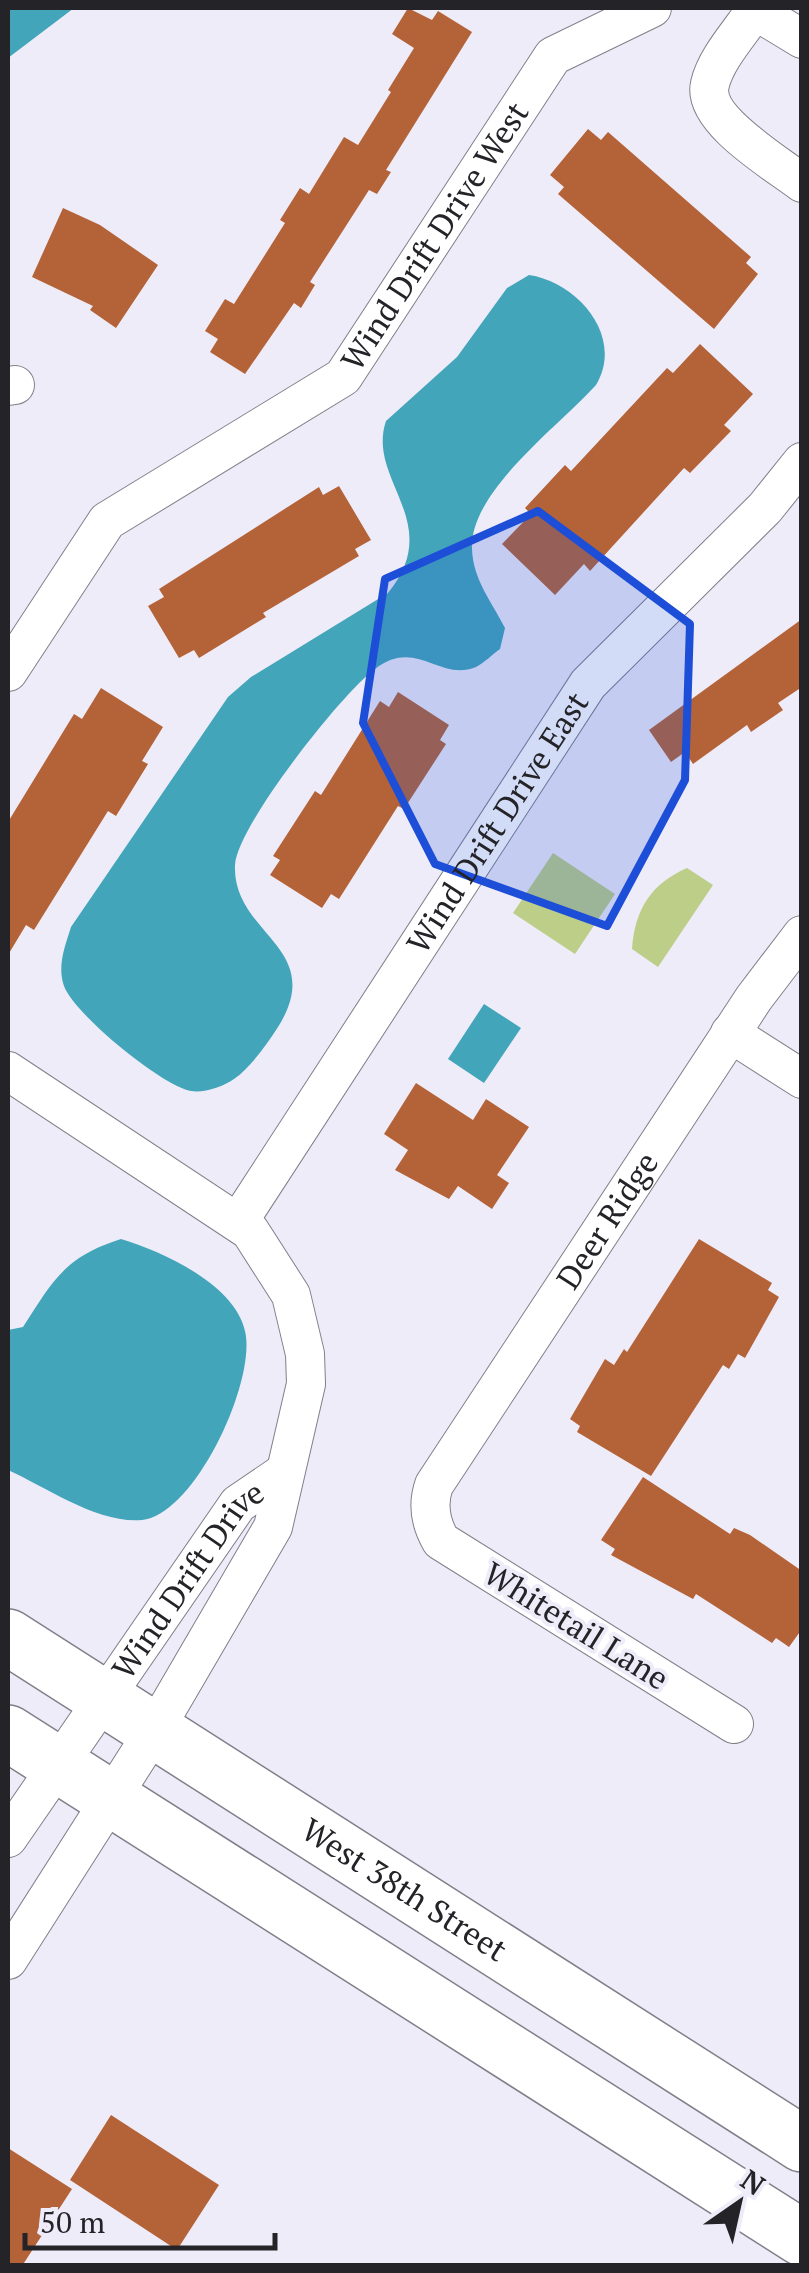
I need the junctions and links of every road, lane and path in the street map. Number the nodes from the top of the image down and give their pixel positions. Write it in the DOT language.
graph roads {
  1 [pos="652,8"];
  2 [pos="753,8"];
  3 [pos="802,39"];
  4 [pos="802,183"];
  5 [pos="802,462"];
  6 [pos="8,672"];
  7 [pos="802,935"];
  8 [pos="730,1033"];
  9 [pos="8,1071"];
  10 [pos="802,1078"];
  11 [pos="239,1221"];
  12 [pos="282,1474"];
  13 [pos="432,1516"];
  14 [pos="8,1638"];
  15 [pos="104,1698"];
  16 [pos="734,1724"];
  17 [pos="154,1732"];
  18 [pos="8,1733"];
  19 [pos="56,1764"];
  20 [pos="110,1798"];
  21 [pos="8,1838"];
  22 [pos="8,1960"];
  23 [pos="802,2144"];
  24 [pos="802,2238"];
  1 -- 6 [label="street, Wind Drift Drive West"];
  2 -- 3 [label="street"];
  2 -- 4 [label="street"];
  5 -- 11 [label="street, Wind Drift Drive East"];
  7 -- 8 [label="street, Deer Ridge"];
  8 -- 10 [label="street"];
  8 -- 13 [label="street, Deer Ridge"];
  9 -- 11 [label="street"];
  11 -- 12 [label="street, Wind Drift Drive"];
  12 -- 15 [label="street, Wind Drift Drive"];
  12 -- 17 [label="street, Wind Drift Drive"];
  13 -- 16 [label="street, Whitetail Lane"];
  14 -- 15 [label="main road, West 38th Street"];
  15 -- 17 [label="main road, West 38th Street"];
  15 -- 19 [label="street, Wind Drift Drive"];
  17 -- 20 [label="street, Wind Drift Drive"];
  17 -- 23 [label="main road, West 38th Street"];
  18 -- 19 [label="main road"];
  19 -- 20 [label="main road"];
  19 -- 21 [label="street, Wind Drift Drive"];
  20 -- 22 [label="street, Wind Drift Drive"];
  20 -- 24 [label="main road"];
}
